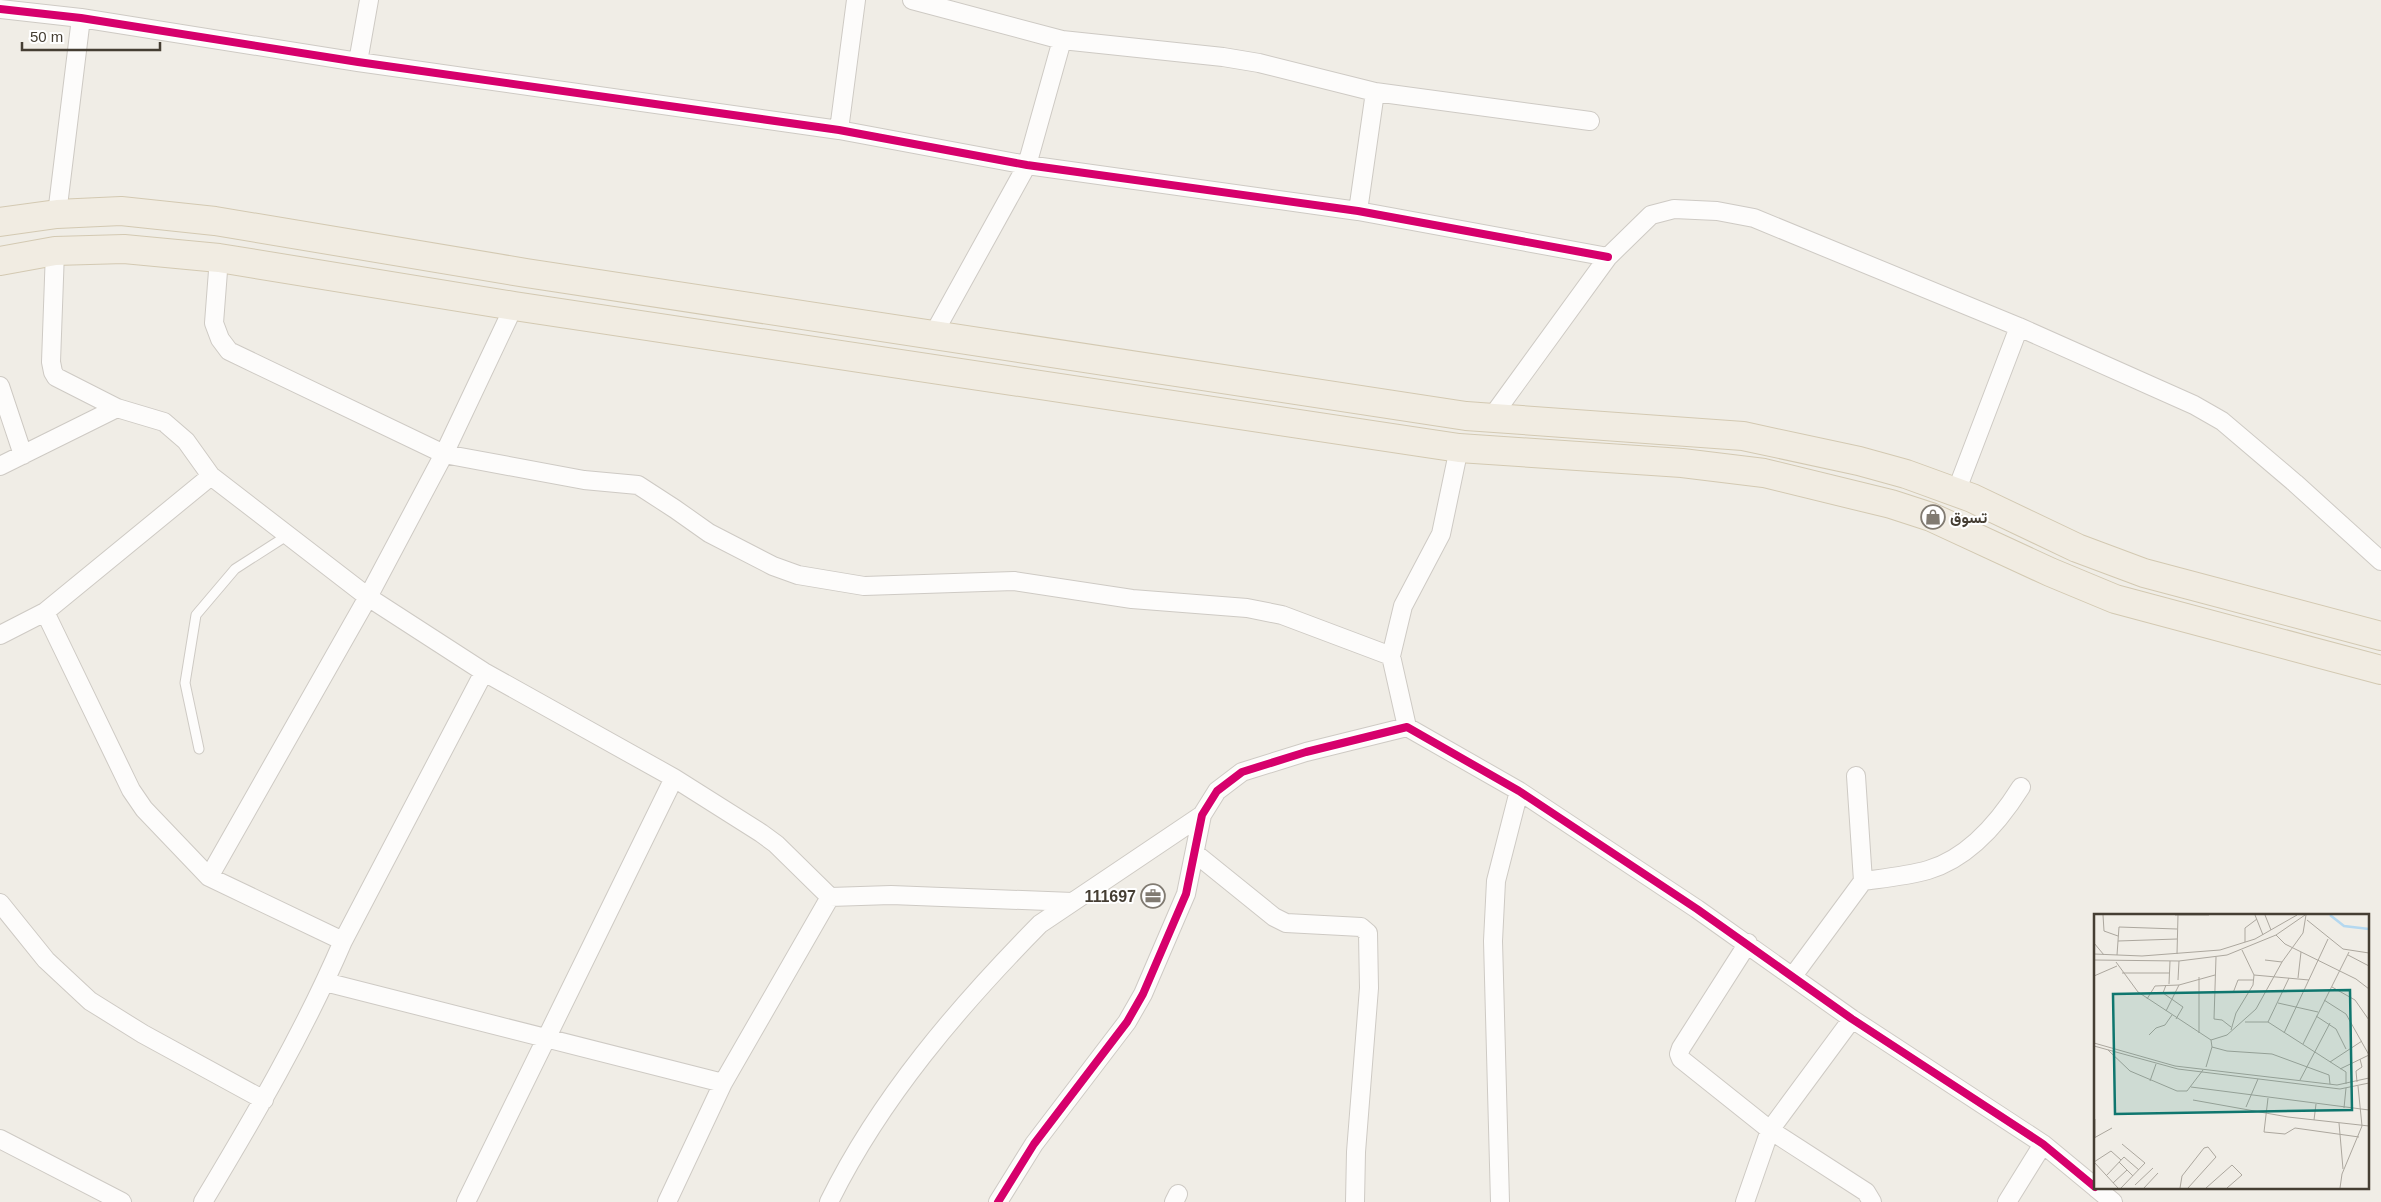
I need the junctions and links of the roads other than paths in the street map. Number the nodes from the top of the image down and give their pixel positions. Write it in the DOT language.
graph roads {
  1 [pos="369,0"];
  2 [pos="856,0"];
  3 [pos="912,0"];
  4 [pos="0,9"];
  5 [pos="81,18"];
  6 [pos="1062,40"];
  7 [pos="358,62"];
  8 [pos="1376,92"];
  9 [pos="1590,121"];
  10 [pos="838,130"];
  11 [pos="1027,165"];
  12 [pos="1358,211"];
  13 [pos="57,214"];
  14 [pos="0,222"];
  15 [pos="55,251"];
  16 [pos="1608,256"];
  17 [pos="219,258"];
  18 [pos="0,261"];
  19 [pos="514,306"];
  20 [pos="2019,327"];
  21 [pos="934,333"];
  22 [pos="0,386"];
  23 [pos="118,408"];
  24 [pos="1491,418"];
  25 [pos="1459,448"];
  26 [pos="444,454"];
  27 [pos="23,455"];
  28 [pos="0,466"];
  29 [pos="211,476"];
  30 [pos="1956,492"];
  31 [pos="288,535"];
  32 [pos="2381,561"];
  33 [pos="368,597"];
  34 [pos="45,612"];
  35 [pos="0,635"];
  36 [pos="2381,636"];
  37 [pos="1391,656"];
  38 [pos="2381,670"];
  39 [pos="484,672"];
  40 [pos="1407,727"];
  41 [pos="199,749"];
  42 [pos="1856,776"];
  43 [pos="674,778"];
  44 [pos="2021,787"];
  45 [pos="1519,791"];
  46 [pos="1202,815"];
  47 [pos="1196,854"];
  48 [pos="208,876"];
  49 [pos="1863,881"];
  50 [pos="830,897"];
  51 [pos="1073,902"];
  52 [pos="0,903"];
  53 [pos="343,942"];
  54 [pos="1748,943"];
  55 [pos="1792,976"];
  56 [pos="325,982"];
  57 [pos="1852,1019"];
  58 [pos="547,1039"];
  59 [pos="723,1083"];
  60 [pos="264,1100"];
  61 [pos="1770,1130"];
  62 [pos="0,1139"];
  63 [pos="2043,1144"];
  64 [pos="2094,1186"];
  65 [pos="2098,1190"];
  66 [pos="122,1202"];
  67 [pos="203,1202"];
  68 [pos="466,1202"];
  69 [pos="667,1202"];
  70 [pos="829,1202"];
  71 [pos="998,1202"];
  72 [pos="1355,1202"];
  73 [pos="1500,1202"];
  74 [pos="1745,1202"];
  75 [pos="1872,1202"];
  76 [pos="2007,1202"];
  77 [pos="2113,1202"];
  1 -- 7 [label="street"];
  2 -- 10 [label="street"];
  3 -- 6 [label="street"];
  4 -- 5 [label="street"];
  5 -- 7 [label="street"];
  5 -- 13 [label="street"];
  6 -- 8 [label="street"];
  6 -- 11 [label="street"];
  7 -- 10 [label="street"];
  8 -- 9 [label="street"];
  8 -- 12 [label="street"];
  10 -- 11 [label="street"];
  11 -- 12 [label="street"];
  11 -- 21 [label="street"];
  12 -- 16 [label="street"];
  13 -- 14 [label="main road"];
  13 -- 21 [label="main road"];
  15 -- 17 [label="main road"];
  15 -- 18 [label="main road"];
  15 -- 23 [label="street"];
  16 -- 20 [label="street"];
  16 -- 24 [label="street"];
  17 -- 19 [label="main road"];
  17 -- 26 [label="street"];
  19 -- 25 [label="main road"];
  19 -- 26 [label="street"];
  20 -- 30 [label="street"];
  20 -- 32 [label="street"];
  21 -- 24 [label="main road"];
  22 -- 27 [label="street"];
  23 -- 27 [label="street"];
  23 -- 29 [label="street"];
  24 -- 30 [label="main road"];
  25 -- 37 [label="street"];
  25 -- 38 [label="main road"];
  26 -- 33 [label="street"];
  26 -- 37 [label="street"];
  27 -- 28 [label="street"];
  29 -- 31 [label="street"];
  29 -- 34 [label="street"];
  30 -- 36 [label="main road"];
  31 -- 33 [label="street"];
  31 -- 41 [label="lane"];
  33 -- 39 [label="street"];
  33 -- 48 [label="street"];
  34 -- 35 [label="street"];
  34 -- 48 [label="street"];
  37 -- 40 [label="street"];
  39 -- 43 [label="street"];
  39 -- 53 [label="street"];
  40 -- 45 [label="street"];
  40 -- 46 [label="street"];
  42 -- 49 [label="street"];
  43 -- 50 [label="street"];
  43 -- 58 [label="street"];
  44 -- 49 [label="street"];
  45 -- 54 [label="street"];
  45 -- 73 [label="street"];
  46 -- 47 [label="street"];
  46 -- 51 [label="street"];
  47 -- 71 [label="street"];
  47 -- 72 [label="street"];
  48 -- 53 [label="street"];
  49 -- 55 [label="street"];
  50 -- 51 [label="street"];
  50 -- 59 [label="street"];
  51 -- 70 [label="street"];
  52 -- 60 [label="street"];
  53 -- 56 [label="street"];
  54 -- 55 [label="street"];
  54 -- 61 [label="street"];
  55 -- 57 [label="street"];
  56 -- 58 [label="street"];
  56 -- 60 [label="street"];
  57 -- 61 [label="street"];
  57 -- 63 [label="street"];
  58 -- 59 [label="street"];
  58 -- 68 [label="street"];
  59 -- 69 [label="street"];
  60 -- 67 [label="street"];
  61 -- 74 [label="street"];
  61 -- 75 [label="street"];
  62 -- 66 [label="street"];
  63 -- 64 [label="street"];
  63 -- 76 [label="street"];
  65 -- 77 [label="street"];
}
